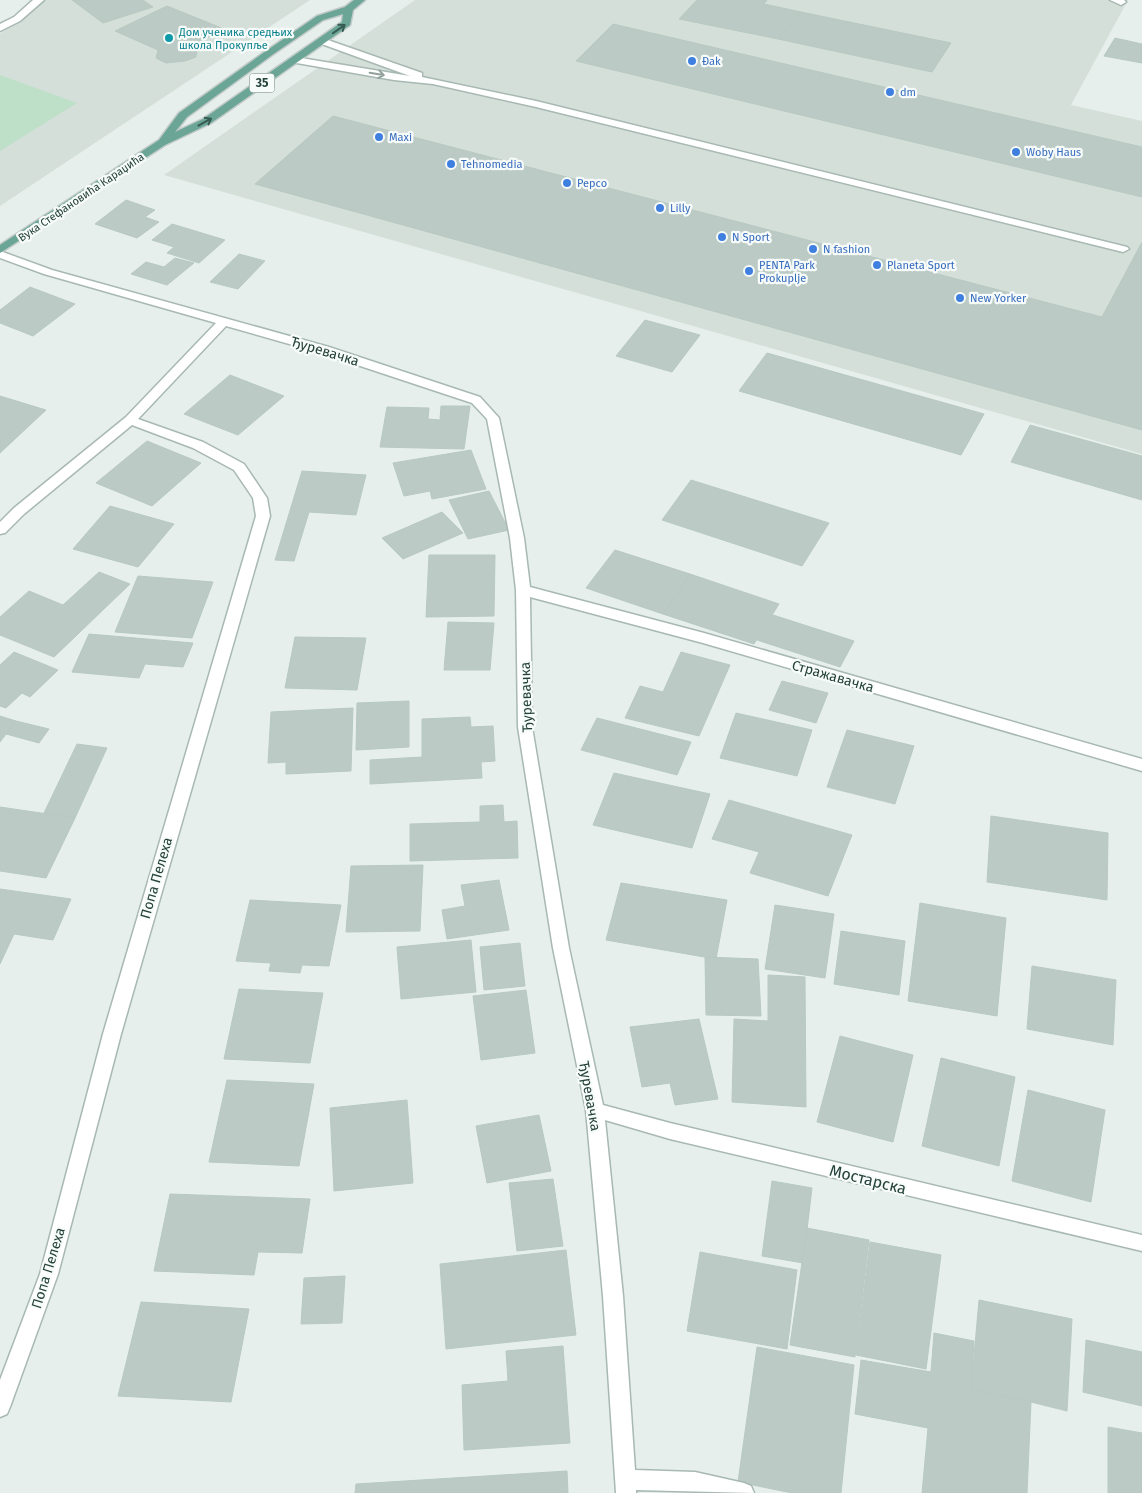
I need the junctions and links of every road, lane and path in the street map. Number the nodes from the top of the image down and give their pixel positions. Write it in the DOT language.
graph roads {
  1 [pos="39,0"];
  2 [pos="360,0"];
  3 [pos="348,8"];
  4 [pos="0,28"];
  5 [pos="322,41"];
  6 [pos="295,60"];
  7 [pos="433,81"];
  8 [pos="161,143"];
  9 [pos="1123,249"];
  10 [pos="0,250"];
  11 [pos="0,254"];
  12 [pos="223,322"];
  13 [pos="130,420"];
  14 [pos="0,530"];
  15 [pos="523,590"];
  16 [pos="1142,765"];
  17 [pos="595,1110"];
  18 [pos="1142,1242"];
  19 [pos="0,1407"];
  20 [pos="626,1486"];
  21 [pos="744,1493"];
  1 -- 4 [label="street"];
  2 -- 3 [label="main road, Вука Стефановића Караџића / 35"];
  5 -- 3 [label="main road, Вука Стефановића Караџића / 35, one-way"];
  3 -- 8 [label="main road, Вука Стефановића Караџића / 35"];
  5 -- 6 [label="main road, Вука Стефановића Караџића / 35"];
  5 -- 7 [label="street"];
  6 -- 7 [label="street, one-way"];
  8 -- 6 [label="main road, Вука Стефановића Караџића / 35, one-way"];
  7 -- 9 [label="street"];
  8 -- 10 [label="main road, Вука Стефановића Караџића / 35"];
  11 -- 12 [label="street, Ђуревачка"];
  12 -- 13 [label="street"];
  12 -- 15 [label="street, Ђуревачка"];
  13 -- 14 [label="street"];
  13 -- 19 [label="street, Попа Пелеха"];
  15 -- 16 [label="street, Стражавачка"];
  15 -- 17 [label="street, Ђуревачка"];
  17 -- 18 [label="street, Мостарска"];
  17 -- 20 [label="street, Ђуревачка"];
  20 -- 21 [label="street"];
}
